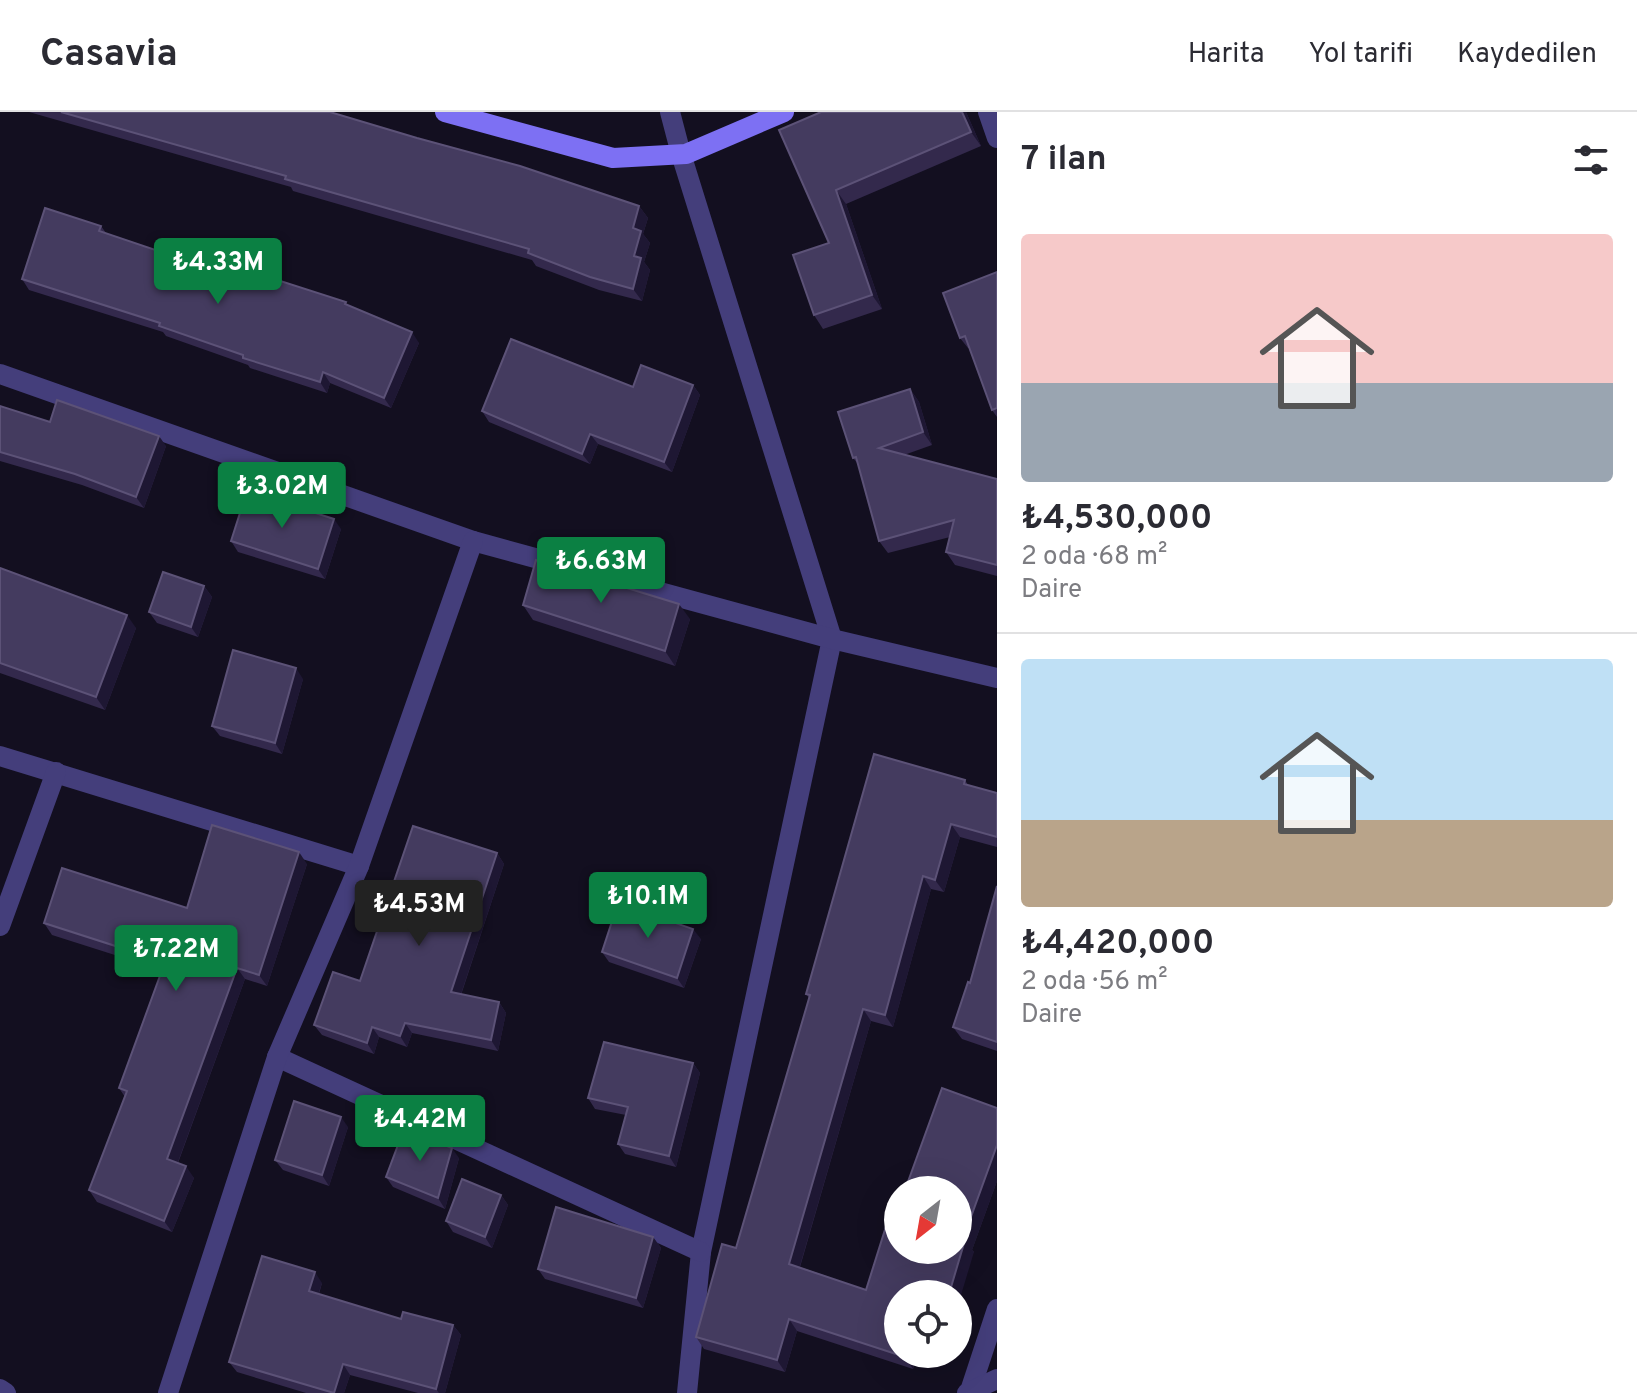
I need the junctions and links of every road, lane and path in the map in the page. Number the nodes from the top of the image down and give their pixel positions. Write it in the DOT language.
graph roads {
  1 [pos="445,112"];
  2 [pos="670,112"];
  3 [pos="784,112"];
  4 [pos="988,112"];
  5 [pos="997,138"];
  6 [pos="681,154"];
  7 [pos="0,374"];
  8 [pos="473,541"];
  9 [pos="832,639"];
  10 [pos="997,678"];
  11 [pos="0,756"];
  12 [pos="56,772"];
  13 [pos="359,866"];
  14 [pos="0,926"];
  15 [pos="277,1057"];
  16 [pos="701,1252"];
  17 [pos="997,1309"];
  18 [pos="997,1379"];
  19 [pos="0,1389"];
  20 [pos="968,1392"];
  21 [pos="6,1393"];
  22 [pos="168,1393"];
  23 [pos="687,1393"];
  1 -- 6 [label="street"];
  2 -- 6 [label="street"];
  3 -- 6 [label="street"];
  4 -- 5 [label="street"];
  6 -- 9 [label="street"];
  7 -- 8 [label="street"];
  8 -- 9 [label="street"];
  8 -- 13 [label="street"];
  9 -- 10 [label="street"];
  9 -- 16 [label="street"];
  11 -- 12 [label="street"];
  12 -- 13 [label="street"];
  12 -- 14 [label="street"];
  13 -- 15 [label="street"];
  15 -- 16 [label="street"];
  15 -- 22 [label="street"];
  16 -- 23 [label="street"];
  17 -- 20 [label="street"];
  18 -- 20 [label="street"];
  19 -- 21 [label="street"];
}
